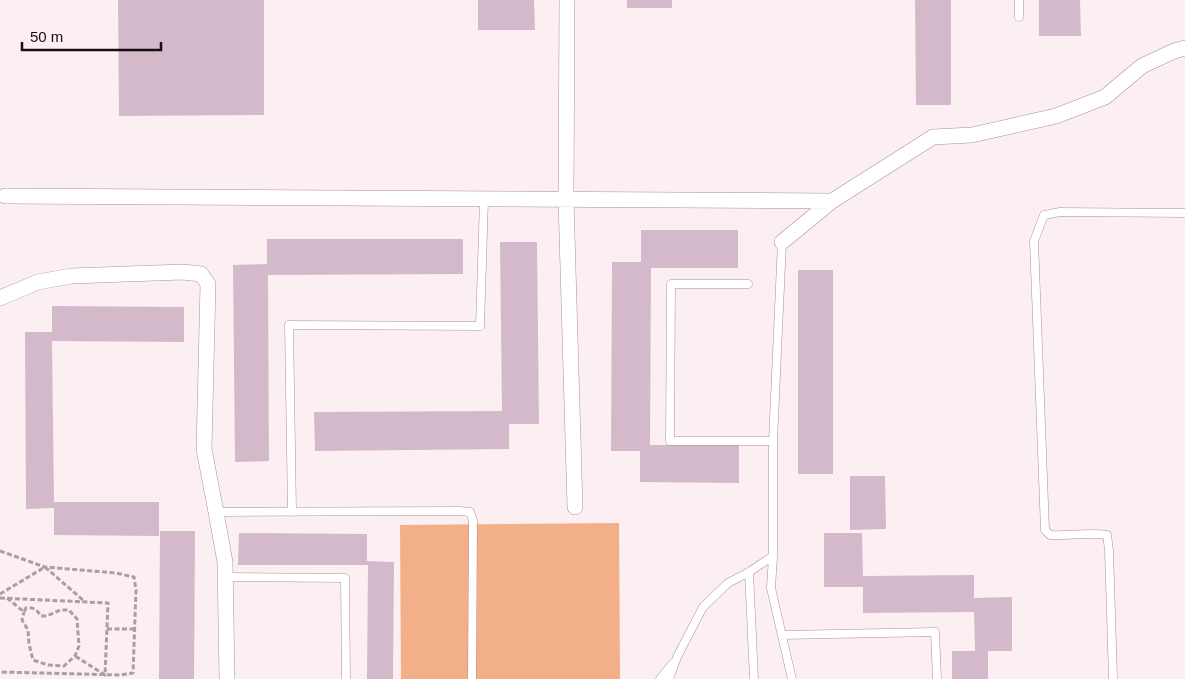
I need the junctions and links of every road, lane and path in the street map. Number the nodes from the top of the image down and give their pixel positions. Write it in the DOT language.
graph roads {
  1 [pos="567,0"];
  2 [pos="1019,0"];
  3 [pos="1019,17"];
  4 [pos="1185,48"];
  5 [pos="5,196"];
  6 [pos="484,200"];
  7 [pos="566,200"];
  8 [pos="832,201"];
  9 [pos="1185,213"];
  10 [pos="782,242"];
  11 [pos="748,284"];
  12 [pos="0,298"];
  13 [pos="773,441"];
  14 [pos="575,508"];
  15 [pos="216,512"];
  16 [pos="292,512"];
  17 [pos="0,551"];
  18 [pos="773,556"];
  19 [pos="45,567"];
  20 [pos="749,572"];
  21 [pos="225,578"];
  22 [pos="0,594"];
  23 [pos="0,598"];
  24 [pos="7,598"];
  25 [pos="84,601"];
  26 [pos="24,612"];
  27 [pos="107,629"];
  28 [pos="134,629"];
  29 [pos="782,635"];
  30 [pos="75,656"];
  31 [pos="677,657"];
  32 [pos="0,672"];
  33 [pos="105,675"];
  34 [pos="227,679"];
  35 [pos="346,679"];
  36 [pos="472,679"];
  37 [pos="660,679"];
  38 [pos="669,679"];
  39 [pos="754,679"];
  40 [pos="792,679"];
  41 [pos="937,679"];
  42 [pos="1113,679"];
  1 -- 7 [label="street"];
  2 -- 3 [label="lane"];
  4 -- 8 [label="street"];
  5 -- 6 [label="street"];
  6 -- 7 [label="street"];
  6 -- 16 [label="lane"];
  7 -- 8 [label="street"];
  7 -- 14 [label="street"];
  8 -- 10 [label="street"];
  9 -- 42 [label="lane"];
  10 -- 13 [label="lane"];
  11 -- 13 [label="lane"];
  12 -- 15 [label="street"];
  13 -- 18 [label="lane"];
  15 -- 16 [label="lane"];
  15 -- 21 [label="street"];
  16 -- 36 [label="lane"];
  17 -- 19 [label="path"];
  18 -- 20 [label="lane"];
  18 -- 29 [label="lane"];
  19 -- 22 [label="path"];
  19 -- 25 [label="path"];
  19 -- 28 [label="path"];
  20 -- 31 [label="lane"];
  20 -- 39 [label="lane"];
  21 -- 34 [label="street"];
  21 -- 35 [label="lane"];
  23 -- 24 [label="path"];
  24 -- 25 [label="path"];
  24 -- 26 [label="path"];
  25 -- 27 [label="path"];
  26 -- 30 [label="path"];
  26 -- 30 [label="path"];
  27 -- 28 [label="path"];
  27 -- 33 [label="path"];
  28 -- 33 [label="path"];
  29 -- 40 [label="lane"];
  29 -- 41 [label="lane"];
  30 -- 33 [label="path"];
  31 -- 37 [label="lane"];
  31 -- 38 [label="lane"];
  32 -- 33 [label="path"];
}
